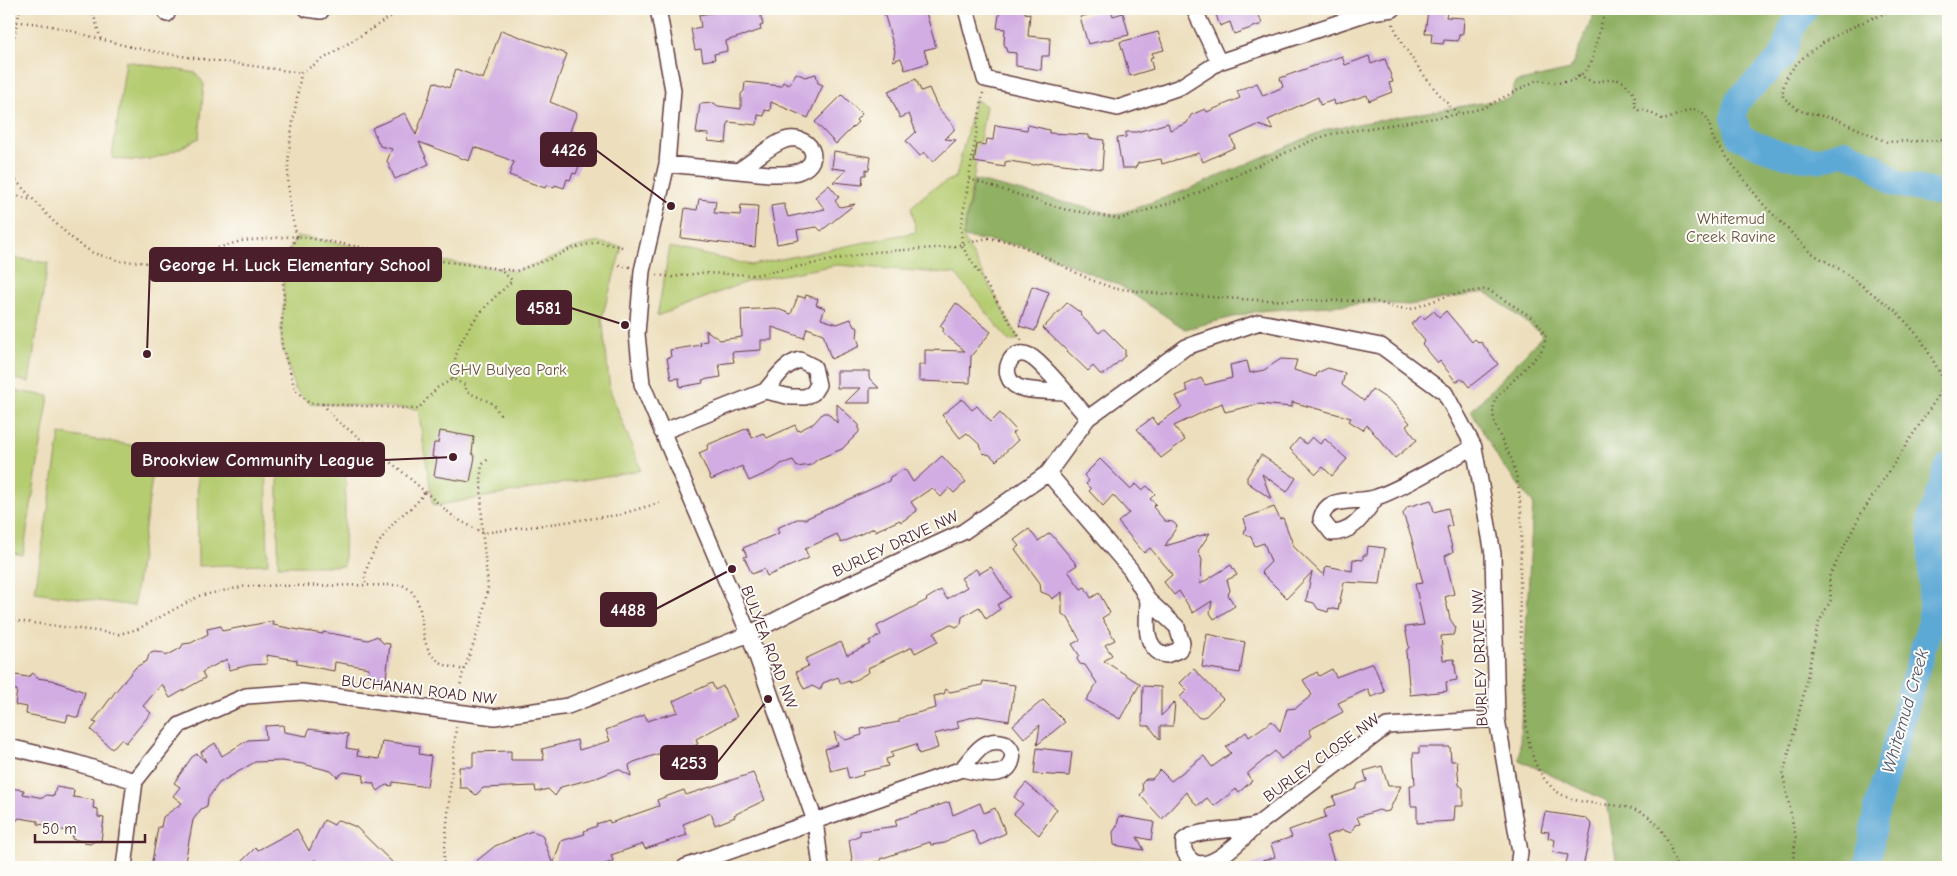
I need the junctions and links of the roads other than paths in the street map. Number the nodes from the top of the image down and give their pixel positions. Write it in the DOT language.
graph roads {
  1 [pos="307,9"];
  2 [pos="322,9"];
  3 [pos="658,9"];
  4 [pos="966,9"];
  5 [pos="1194,9"];
  6 [pos="1393,9"];
  7 [pos="1219,62"];
  8 [pos="667,164"];
  9 [pos="739,170"];
  10 [pos="766,391"];
  11 [pos="1065,392"];
  12 [pos="1088,418"];
  13 [pos="662,432"];
  14 [pos="1474,447"];
  15 [pos="1048,473"];
  16 [pos="1376,498"];
  17 [pos="1148,600"];
  18 [pos="748,634"];
  19 [pos="1497,719"];
  20 [pos="9,747"];
  21 [pos="962,769"];
  22 [pos="135,781"];
  23 [pos="815,821"];
  24 [pos="1258,825"];
  25 [pos="124,867"];
  26 [pos="685,867"];
  27 [pos="820,867"];
  28 [pos="1518,867"];
  1 -- 2 [label="street"];
  3 -- 8 [label="street, BULYEA ROAD NW"];
  4 -- 7 [label="street"];
  5 -- 7 [label="street"];
  6 -- 7 [label="street"];
  8 -- 9 [label="street"];
  8 -- 13 [label="street, BULYEA ROAD NW"];
  10 -- 13 [label="street"];
  11 -- 11 [label="street"];
  11 -- 12 [label="street"];
  12 -- 14 [label="street, BURLEY DRIVE NW"];
  12 -- 15 [label="street, BURLEY DRIVE NW"];
  13 -- 18 [label="street, BULYEA ROAD NW"];
  14 -- 16 [label="street"];
  14 -- 19 [label="street, BURLEY DRIVE NW"];
  15 -- 17 [label="street"];
  15 -- 18 [label="street, BURLEY DRIVE NW"];
  18 -- 22 [label="street, BUCHANAN ROAD NW"];
  18 -- 23 [label="street, BULYEA ROAD NW"];
  19 -- 24 [label="street, BURLEY CLOSE NW"];
  19 -- 28 [label="street, BURLEY DRIVE NW"];
  20 -- 22 [label="street"];
  21 -- 23 [label="street"];
  22 -- 25 [label="street"];
  23 -- 26 [label="street"];
  23 -- 27 [label="street, BULYEA ROAD NW"];
}
